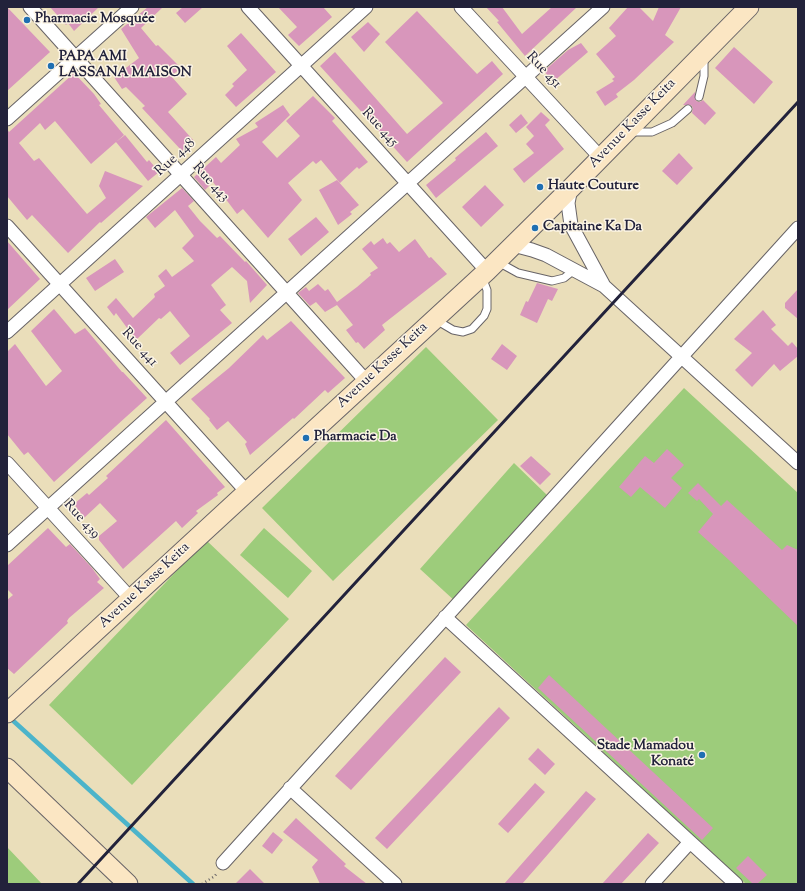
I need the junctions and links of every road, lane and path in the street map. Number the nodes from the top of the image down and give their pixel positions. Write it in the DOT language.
graph roads {
  1 [pos="30,7"];
  2 [pos="132,7"];
  3 [pos="248,7"];
  4 [pos="366,7"];
  5 [pos="461,7"];
  6 [pos="603,7"];
  7 [pos="744,8"];
  8 [pos="704,52"];
  9 [pos="76,57"];
  10 [pos="302,66"];
  11 [pos="526,76"];
  12 [pos="700,97"];
  13 [pos="688,109"];
  14 [pos="7,119"];
  15 [pos="625,132"];
  16 [pos="600,157"];
  17 [pos="181,175"];
  18 [pos="408,183"];
  19 [pos="571,188"];
  20 [pos="7,226"];
  21 [pos="796,234"];
  22 [pos="513,245"];
  23 [pos="488,269"];
  24 [pos="574,270"];
  25 [pos="60,285"];
  26 [pos="604,286"];
  27 [pos="287,292"];
  28 [pos="434,319"];
  29 [pos="7,332"];
  30 [pos="682,357"];
  31 [pos="366,380"];
  32 [pos="166,402"];
  33 [pos="7,463"];
  34 [pos="798,463"];
  35 [pos="247,492"];
  36 [pos="48,508"];
  37 [pos="7,545"];
  38 [pos="131,599"];
  39 [pos="445,617"];
  40 [pos="9,708"];
  41 [pos="7,768"];
  42 [pos="290,788"];
  43 [pos="690,842"];
  44 [pos="223,863"];
  45 [pos="205,881"];
  46 [pos="128,884"];
  47 [pos="202,884"];
  48 [pos="395,884"];
  49 [pos="652,884"];
  50 [pos="736,884"];
  1 -- 9 [label="street, Rue 443"];
  2 -- 9 [label="street"];
  3 -- 10 [label="street, Rue 445"];
  4 -- 10 [label="street, Rue 448"];
  5 -- 11 [label="street, Rue 451"];
  6 -- 11 [label="street"];
  7 -- 8 [label="main road, Avenue Kasse Keita"];
  8 -- 12 [label="lane"];
  8 -- 15 [label="main road, Avenue Kasse Keita"];
  9 -- 14 [label="street"];
  9 -- 17 [label="street, Rue 443"];
  10 -- 17 [label="street, Rue 448"];
  10 -- 18 [label="street, Rue 445"];
  11 -- 16 [label="street, Rue 451"];
  11 -- 18 [label="street"];
  13 -- 15 [label="lane"];
  15 -- 16 [label="main road, Avenue Kasse Keita"];
  16 -- 19 [label="main road, Avenue Kasse Keita"];
  17 -- 25 [label="street, Rue 448"];
  17 -- 27 [label="street, Rue 443"];
  18 -- 23 [label="street, Rue 445"];
  18 -- 27 [label="street"];
  19 -- 22 [label="main road, Avenue Kasse Keita"];
  19 -- 26 [label="street"];
  20 -- 25 [label="street, Rue 441"];
  21 -- 30 [label="street"];
  22 -- 23 [label="main road, Avenue Kasse Keita"];
  22 -- 24 [label="street"];
  23 -- 24 [label="lane"];
  23 -- 28 [label="main road, Avenue Kasse Keita"];
  23 -- 28 [label="lane"];
  24 -- 26 [label="street"];
  25 -- 29 [label="street, Rue 448"];
  25 -- 32 [label="street, Rue 441"];
  26 -- 30 [label="street"];
  27 -- 31 [label="street, Rue 443"];
  27 -- 32 [label="street"];
  28 -- 31 [label="main road, Avenue Kasse Keita"];
  30 -- 34 [label="street"];
  30 -- 39 [label="street"];
  31 -- 35 [label="main road, Avenue Kasse Keita"];
  32 -- 35 [label="street, Rue 441"];
  32 -- 36 [label="street"];
  33 -- 36 [label="street, Rue 439"];
  35 -- 38 [label="main road, Avenue Kasse Keita"];
  36 -- 37 [label="street"];
  36 -- 38 [label="street, Rue 439"];
  38 -- 40 [label="main road, Avenue Kasse Keita"];
  39 -- 42 [label="street"];
  39 -- 43 [label="street"];
  41 -- 46 [label="main road"];
  42 -- 44 [label="street"];
  42 -- 48 [label="street"];
  43 -- 49 [label="street"];
  43 -- 50 [label="street"];
  45 -- 47 [label="path"];
}
